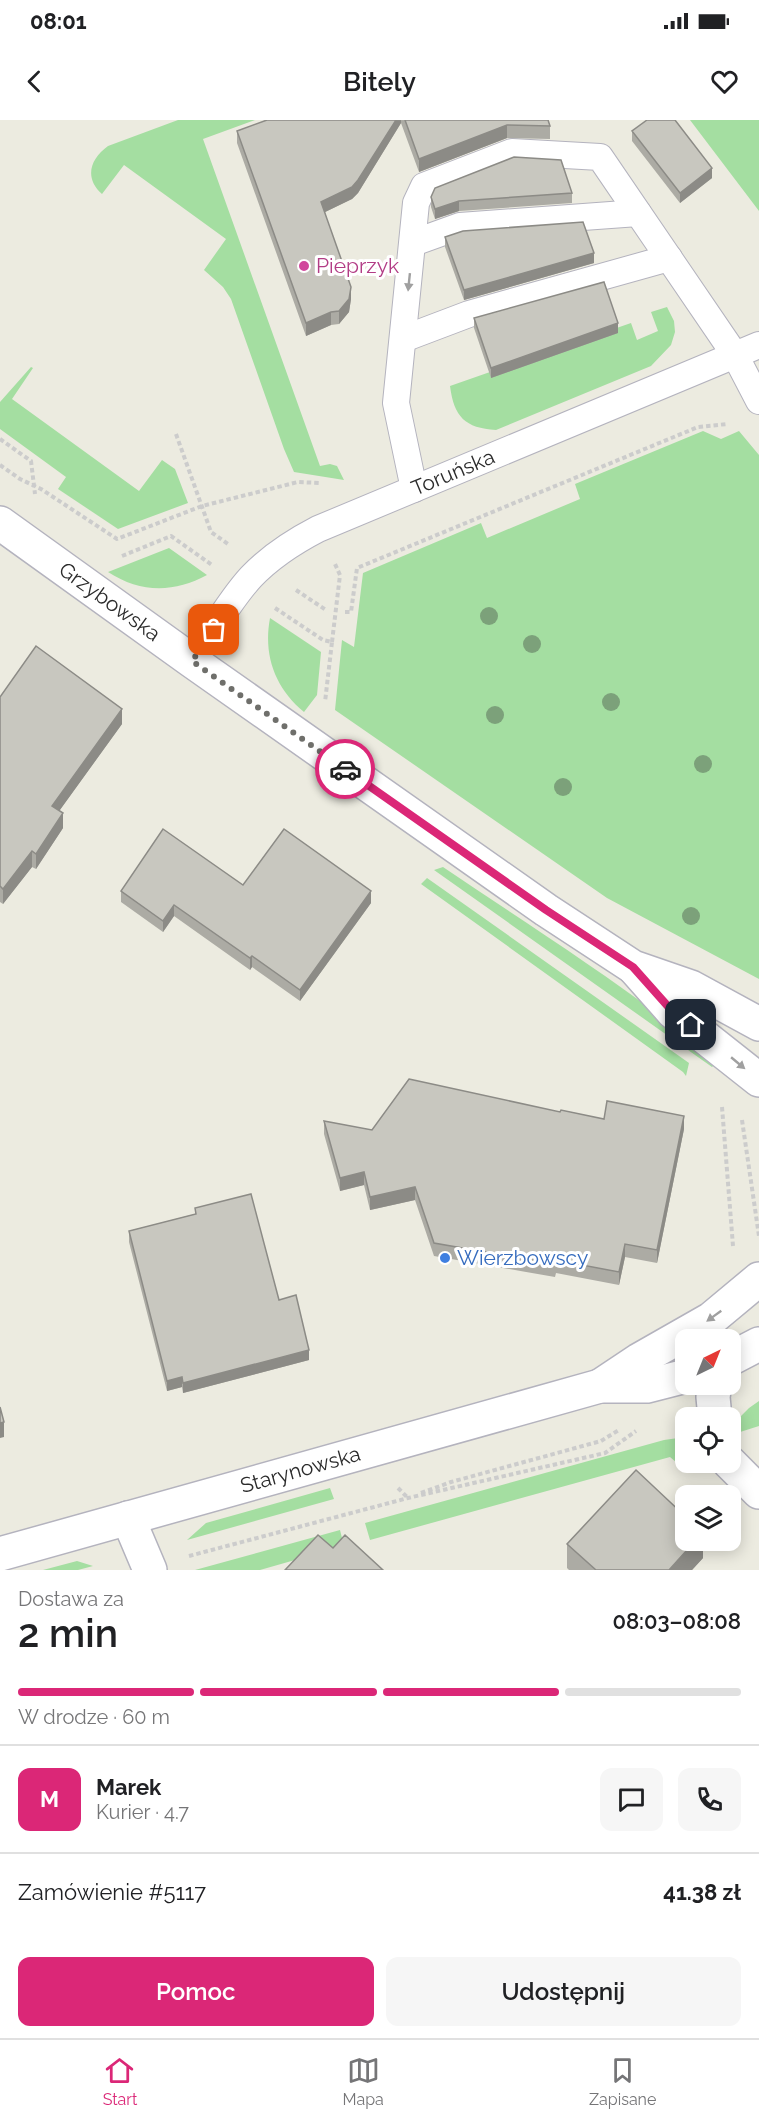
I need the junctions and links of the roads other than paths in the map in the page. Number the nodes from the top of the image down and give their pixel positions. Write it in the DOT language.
graph roads {
  1 [pos="638,213"];
  2 [pos="413,243"];
  3 [pos="669,258"];
  4 [pos="403,339"];
  5 [pos="759,345"];
  6 [pos="735,356"];
  7 [pos="759,401"];
  8 [pos="414,489"];
  9 [pos="0,523"];
  10 [pos="192,661"];
  11 [pos="633,967"];
  12 [pos="759,1024"];
  13 [pos="759,1080"];
  14 [pos="759,1279"];
  15 [pos="759,1344"];
  16 [pos="741,1353"];
  17 [pos="675,1379"];
  18 [pos="600,1386"];
  19 [pos="740,1473"];
  20 [pos="759,1492"];
  21 [pos="128,1518"];
  22 [pos="0,1554"];
  23 [pos="149,1568"];
  1 -- 2 [label="lane"];
  1 -- 2 [label="lane"];
  1 -- 3 [label="lane"];
  2 -- 4 [label="lane, one-way"];
  3 -- 4 [label="lane"];
  3 -- 6 [label="lane"];
  4 -- 8 [label="lane"];
  5 -- 6 [label="lane, Toruńska"];
  6 -- 7 [label="lane"];
  6 -- 8 [label="lane, Toruńska"];
  8 -- 10 [label="lane, Toruńska"];
  9 -- 10 [label="street, Grzybowska"];
  10 -- 11 [label="street, Grzybowska"];
  11 -- 12 [label="street, Grzybowska"];
  11 -- 13 [label="street, Grzybowska, one-way"];
  14 -- 18 [label="street, Starynowska, one-way"];
  15 -- 16 [label="street"];
  17 -- 18 [label="street, Starynowska"];
  18 -- 21 [label="street, Starynowska"];
  19 -- 20 [label="street"];
  21 -- 22 [label="street, Starynowska"];
  21 -- 23 [label="street"];
}
